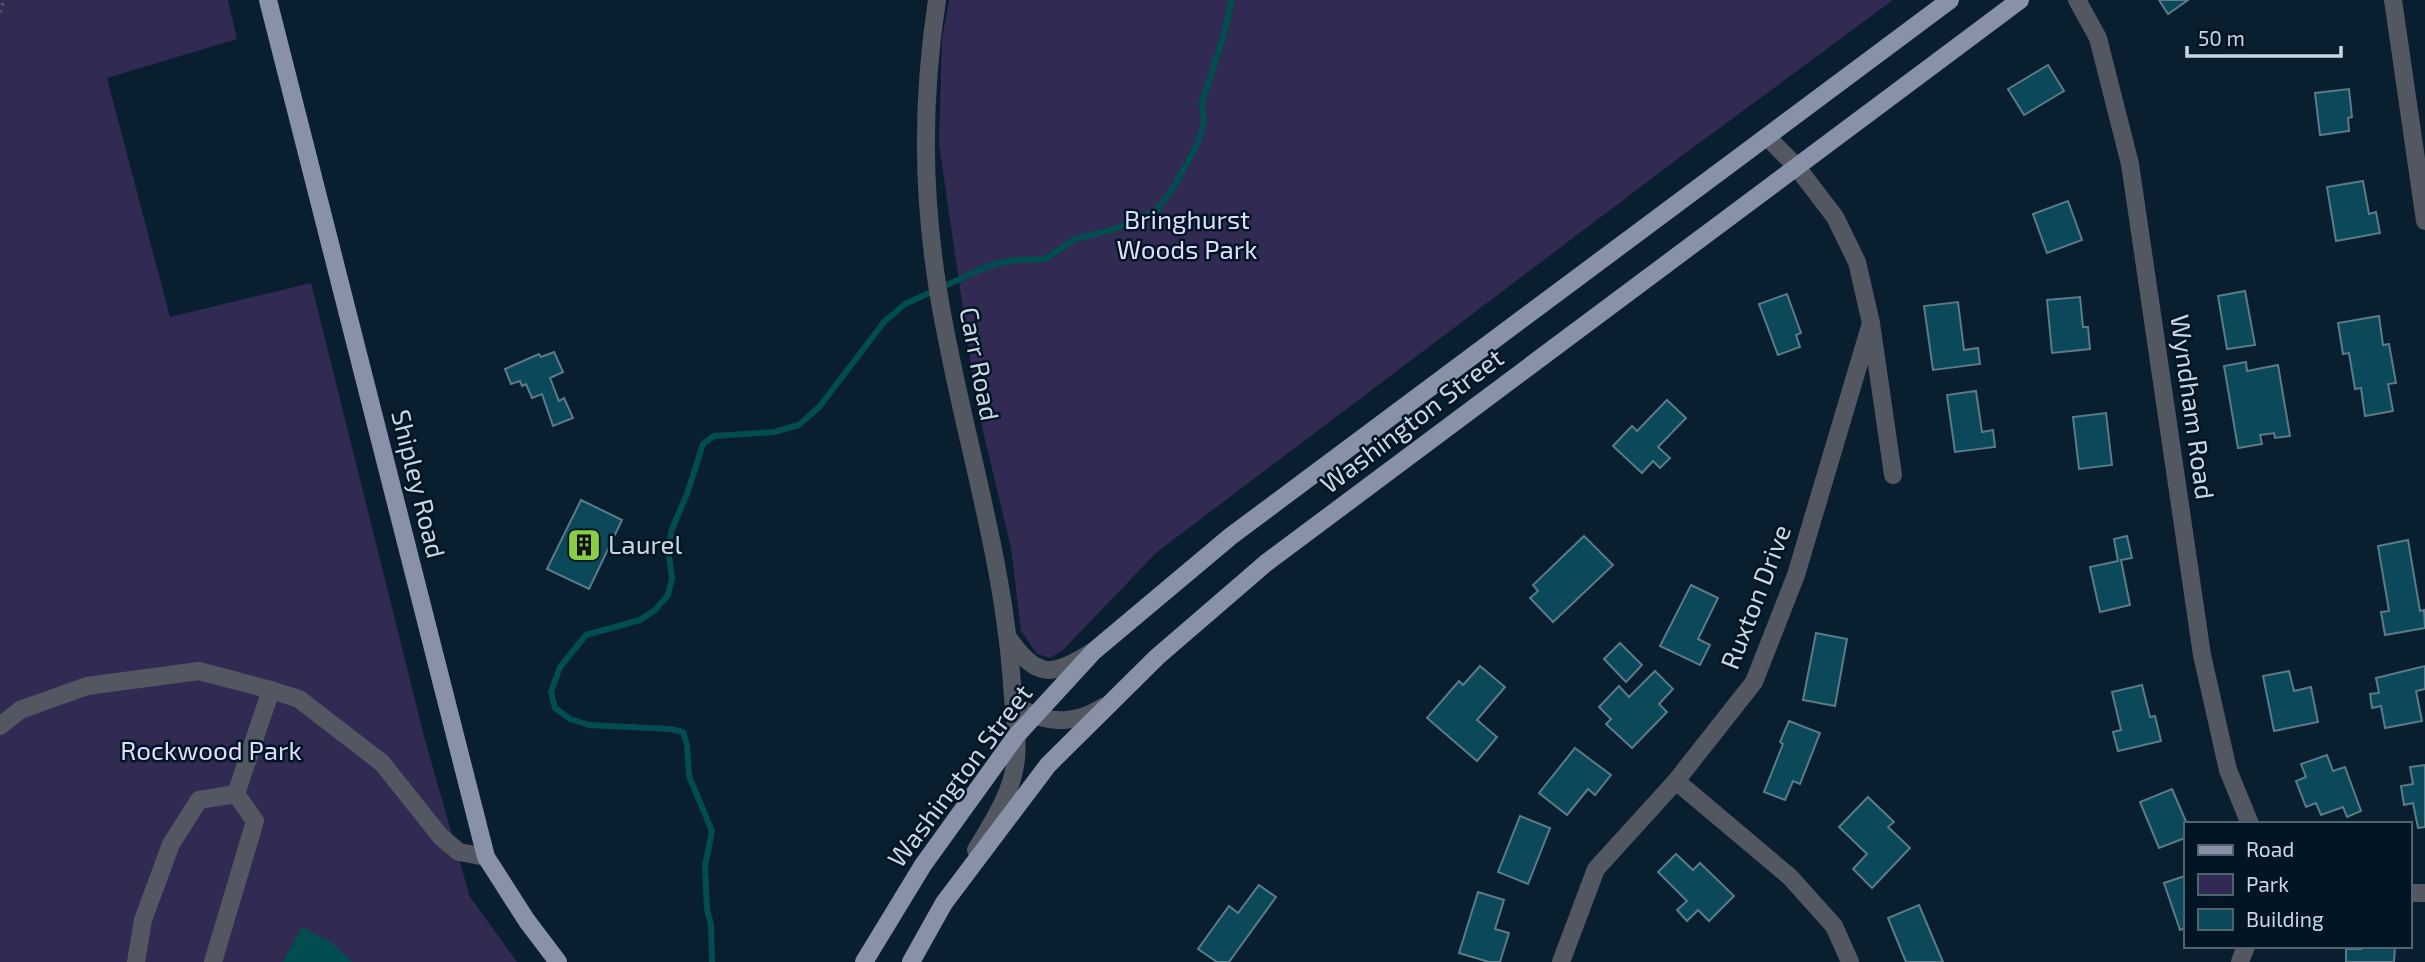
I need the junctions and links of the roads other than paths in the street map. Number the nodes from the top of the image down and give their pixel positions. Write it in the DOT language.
graph roads {
  1 [pos="268,0"];
  2 [pos="937,0"];
  3 [pos="1950,0"];
  4 [pos="2020,0"];
  5 [pos="2077,0"];
  6 [pos="2393,0"];
  7 [pos="1767,136"];
  8 [pos="1796,166"];
  9 [pos="2425,221"];
  10 [pos="1871,323"];
  11 [pos="1893,475"];
  12 [pos="1007,636"];
  13 [pos="1094,651"];
  14 [pos="271,690"];
  15 [pos="1013,696"];
  16 [pos="1109,703"];
  17 [pos="1034,715"];
  18 [pos="0,726"];
  19 [pos="1016,736"];
  20 [pos="1676,781"];
  21 [pos="236,794"];
  22 [pos="2249,822"];
  23 [pos="486,857"];
  24 [pos="944,903"];
  25 [pos="136,962"];
  26 [pos="213,962"];
  27 [pos="558,962"];
  28 [pos="864,962"];
  29 [pos="911,962"];
  30 [pos="1561,962"];
  31 [pos="1850,962"];
  1 -- 23 [label="main road, Shipley Road"];
  2 -- 12 [label="street, Carr Road"];
  3 -- 7 [label="main road, Washington Street"];
  4 -- 8 [label="main road, Washington Street"];
  5 -- 22 [label="street, Wyndham Road"];
  6 -- 9 [label="street"];
  7 -- 8 [label="street"];
  7 -- 13 [label="main road, Washington Street"];
  8 -- 10 [label="street"];
  8 -- 16 [label="main road, Washington Street"];
  10 -- 11 [label="street"];
  10 -- 20 [label="street, Ruxton Drive"];
  12 -- 13 [label="street"];
  12 -- 15 [label="street, Carr Road"];
  13 -- 17 [label="main road, Washington Street"];
  14 -- 18 [label="street"];
  14 -- 21 [label="street"];
  14 -- 23 [label="street"];
  15 -- 17 [label="street"];
  15 -- 19 [label="street, Carr Road"];
  16 -- 17 [label="street"];
  16 -- 24 [label="main road, Washington Street"];
  17 -- 19 [label="main road, Washington Street"];
  19 -- 24 [label="street, Carr Road"];
  19 -- 28 [label="main road, Washington Street"];
  20 -- 30 [label="street, Ruxton Drive"];
  20 -- 31 [label="street"];
  21 -- 25 [label="street"];
  21 -- 26 [label="street"];
  23 -- 27 [label="main road, Shipley Road"];
  24 -- 29 [label="main road, Washington Street"];
}
